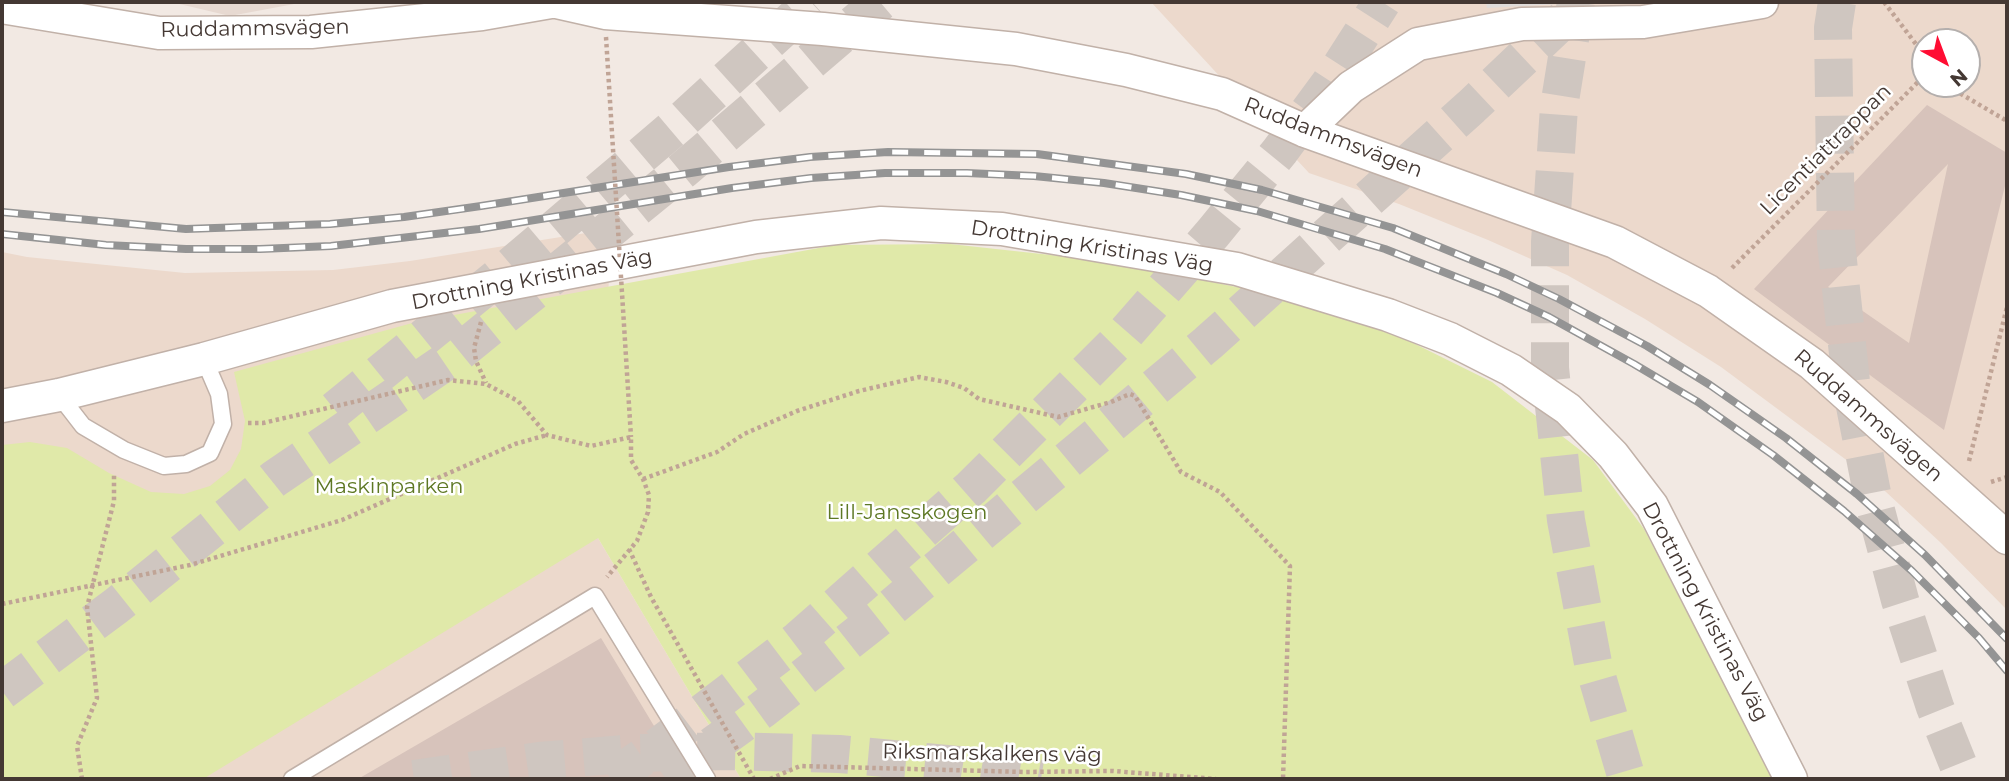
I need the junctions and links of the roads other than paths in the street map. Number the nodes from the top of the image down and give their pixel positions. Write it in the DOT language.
graph roads {
  1 [pos="553,2"];
  2 [pos="1762,2"];
  3 [pos="19,7"];
  4 [pos="1305,131"];
  5 [pos="204,359"];
  6 [pos="59,395"];
  7 [pos="2,406"];
  8 [pos="2007,538"];
  9 [pos="292,779"];
  10 [pos="707,779"];
  11 [pos="1791,779"];
  1 -- 3 [label="street, Ruddammsvägen"];
  1 -- 4 [label="street, Ruddammsvägen"];
  2 -- 4 [label="street"];
  4 -- 8 [label="street, Ruddammsvägen"];
  5 -- 6 [label="street, Drottning Kristinas Väg"];
  5 -- 6 [label="lane"];
  5 -- 11 [label="street, Drottning Kristinas Väg"];
  6 -- 7 [label="street, Drottning Kristinas Väg"];
  9 -- 10 [label="lane"];
}
